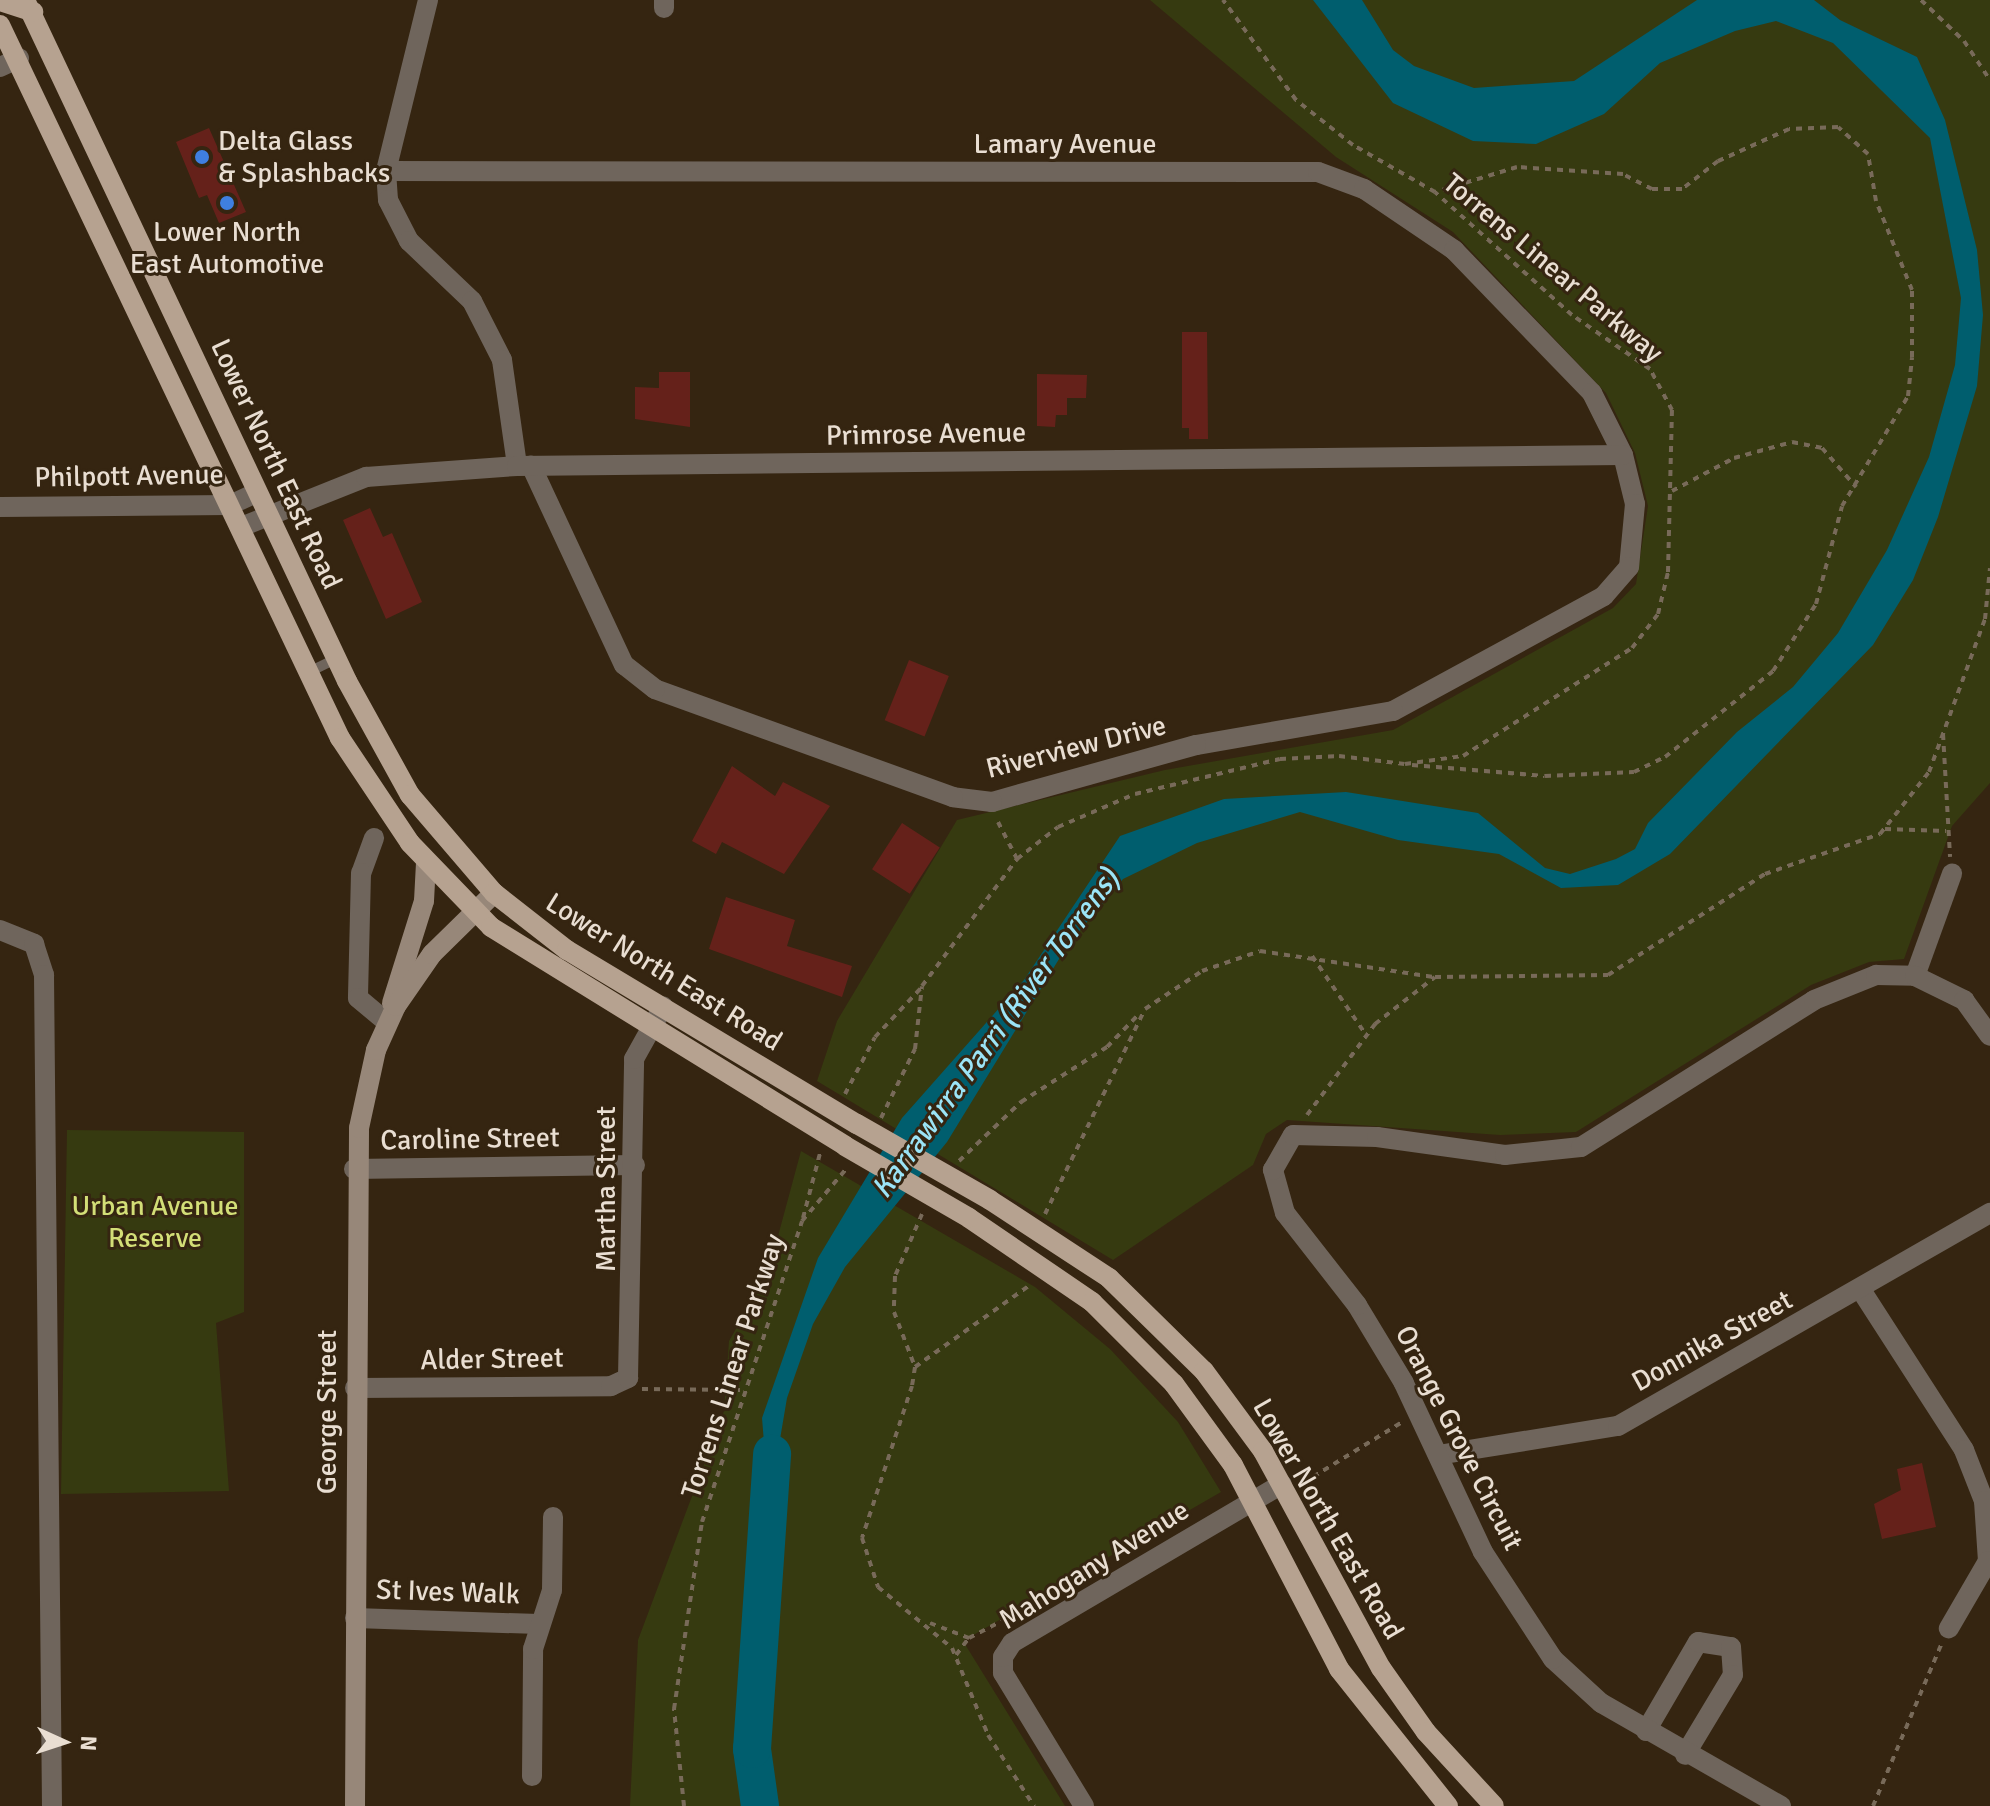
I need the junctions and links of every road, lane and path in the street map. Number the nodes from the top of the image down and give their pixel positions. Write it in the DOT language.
graph roads {
  1 [pos="428,0"];
  2 [pos="1223,0"];
  3 [pos="1921,0"];
  4 [pos="0,1"];
  5 [pos="33,4"];
  6 [pos="0,25"];
  7 [pos="19,58"];
  8 [pos="0,67"];
  9 [pos="1990,80"];
  10 [pos="386,171"];
  11 [pos="1435,192"];
  12 [pos="1623,455"];
  13 [pos="524,466"];
  14 [pos="1856,487"];
  15 [pos="1672,491"];
  16 [pos="256,493"];
  17 [pos="230,505"];
  18 [pos="0,507"];
  19 [pos="268,516"];
  20 [pos="241,527"];
  21 [pos="1990,568"];
  22 [pos="336,659"];
  23 [pos="309,672"];
  24 [pos="1943,731"];
  25 [pos="1405,764"];
  26 [pos="992,802"];
  27 [pos="1885,829"];
  28 [pos="1947,831"];
  29 [pos="374,838"];
  30 [pos="1017,859"];
  31 [pos="426,862"];
  32 [pos="1952,874"];
  33 [pos="494,893"];
  34 [pos="473,914"];
  35 [pos="0,930"];
  36 [pos="1312,956"];
  37 [pos="1915,976"];
  38 [pos="1435,977"];
  39 [pos="663,1007"];
  40 [pos="1145,1009"];
  41 [pos="387,1022"];
  42 [pos="650,1026"];
  43 [pos="1366,1035"];
  44 [pos="1990,1036"];
  45 [pos="865,1127"];
  46 [pos="1293,1135"];
  47 [pos="850,1151"];
  48 [pos="635,1165"];
  49 [pos="354,1169"];
  50 [pos="951,1173"];
  51 [pos="925,1210"];
  52 [pos="1990,1213"];
  53 [pos="1038,1227"];
  54 [pos="1052,1271"];
  55 [pos="1861,1290"];
  56 [pos="915,1367"];
  57 [pos="628,1378"];
  58 [pos="355,1388"];
  59 [pos="740,1390"];
  60 [pos="1418,1413"];
  61 [pos="1438,1455"];
  62 [pos="1303,1483"];
  63 [pos="1282,1484"];
  64 [pos="1252,1500"];
  65 [pos="553,1517"];
  66 [pos="355,1618"];
  67 [pos="927,1621"];
  68 [pos="539,1624"];
  69 [pos="1949,1628"];
  70 [pos="969,1638"];
  71 [pos="1646,1731"];
  72 [pos="1685,1755"];
  73 [pos="532,1776"];
  74 [pos="52,1806"];
  75 [pos="355,1806"];
  76 [pos="684,1806"];
  77 [pos="1034,1806"];
  78 [pos="1084,1806"];
  79 [pos="1448,1806"];
  80 [pos="1494,1806"];
  81 [pos="1780,1806"];
  82 [pos="1873,1806"];
  1 -- 10 [label="street"];
  2 -- 11 [label="path, Torrens Linear Parkway"];
  3 -- 9 [label="path"];
  4 -- 5 [label="main road"];
  5 -- 16 [label="main road, Lower North East Road"];
  6 -- 7 [label="main road, Lower North East Road"];
  7 -- 8 [label="street"];
  7 -- 17 [label="main road, Lower North East Road"];
  10 -- 12 [label="street, Lamary Avenue"];
  10 -- 13 [label="street, Riverview Drive"];
  11 -- 14 [label="path"];
  11 -- 15 [label="path, Torrens Linear Parkway"];
  12 -- 13 [label="street, Primrose Avenue"];
  12 -- 26 [label="street, Riverview Drive"];
  13 -- 19 [label="street, Primrose Avenue"];
  13 -- 26 [label="street, Riverview Drive"];
  14 -- 15 [label="path"];
  14 -- 25 [label="path"];
  15 -- 25 [label="path, Torrens Linear Parkway"];
  16 -- 17 [label="street, Philpott Avenue"];
  16 -- 19 [label="main road, Lower North East Road"];
  17 -- 18 [label="street, Philpott Avenue"];
  17 -- 20 [label="main road, Lower North East Road"];
  19 -- 20 [label="street, Primrose Avenue"];
  19 -- 22 [label="main road, Lower North East Road"];
  20 -- 23 [label="main road, Lower North East Road"];
  21 -- 24 [label="path"];
  22 -- 23 [label="lane"];
  22 -- 33 [label="main road, Lower North East Road"];
  23 -- 31 [label="main road, Lower North East Road"];
  24 -- 27 [label="path"];
  24 -- 28 [label="path"];
  25 -- 30 [label="path, Torrens Linear Parkway"];
  26 -- 30 [label="path"];
  27 -- 28 [label="path"];
  27 -- 38 [label="path"];
  28 -- 32 [label="path"];
  29 -- 41 [label="street"];
  30 -- 45 [label="path, Torrens Linear Parkway"];
  31 -- 34 [label="main road, Lower North East Road"];
  31 -- 41 [label="street, George Street"];
  32 -- 37 [label="street"];
  33 -- 34 [label="street, George Street"];
  33 -- 39 [label="main road, Lower North East Road"];
  34 -- 41 [label="street, George Street"];
  34 -- 42 [label="main road, Lower North East Road"];
  35 -- 74 [label="street"];
  36 -- 38 [label="path"];
  36 -- 40 [label="path"];
  36 -- 43 [label="path"];
  37 -- 44 [label="street"];
  37 -- 46 [label="street"];
  38 -- 43 [label="path"];
  39 -- 42 [label="street, Martha Street"];
  39 -- 45 [label="main road, Lower North East Road"];
  40 -- 50 [label="path"];
  40 -- 53 [label="path"];
  41 -- 49 [label="street, George Street"];
  42 -- 47 [label="main road, Lower North East Road"];
  42 -- 48 [label="street, Martha Street"];
  43 -- 46 [label="path"];
  45 -- 53 [label="main road, Lower North East Road, bridge"];
  46 -- 60 [label="street, Orange Grove Circuit"];
  47 -- 54 [label="main road, Lower North East Road, bridge"];
  47 -- 59 [label="path, Torrens Linear Parkway"];
  48 -- 49 [label="street, Caroline Street"];
  48 -- 57 [label="street, Martha Street"];
  49 -- 58 [label="street, George Street"];
  51 -- 56 [label="path"];
  52 -- 55 [label="street, Donnika Street"];
  53 -- 63 [label="main road, Lower North East Road"];
  54 -- 56 [label="path"];
  54 -- 64 [label="main road, Lower North East Road"];
  55 -- 61 [label="street, Donnika Street"];
  55 -- 69 [label="street"];
  56 -- 67 [label="path"];
  57 -- 58 [label="street, Alder Street"];
  57 -- 59 [label="path"];
  58 -- 66 [label="street, George Street"];
  59 -- 76 [label="path, Torrens Linear Parkway"];
  60 -- 61 [label="street, Orange Grove Circuit"];
  60 -- 62 [label="path"];
  61 -- 71 [label="street, Orange Grove Circuit"];
  63 -- 64 [label="street, Mahogany Avenue"];
  63 -- 80 [label="main road, Lower North East Road"];
  64 -- 78 [label="street, Mahogany Avenue"];
  64 -- 79 [label="main road, Lower North East Road"];
  65 -- 68 [label="street, St Ives Walk"];
  66 -- 68 [label="street, St Ives Walk"];
  66 -- 75 [label="street, George Street"];
  67 -- 70 [label="path"];
  67 -- 77 [label="path"];
  68 -- 73 [label="street, St Ives Walk"];
  69 -- 82 [label="path"];
  71 -- 72 [label="street, Orange Grove Circuit"];
  71 -- 72 [label="street"];
  72 -- 81 [label="street, Orange Grove Circuit"];
}
